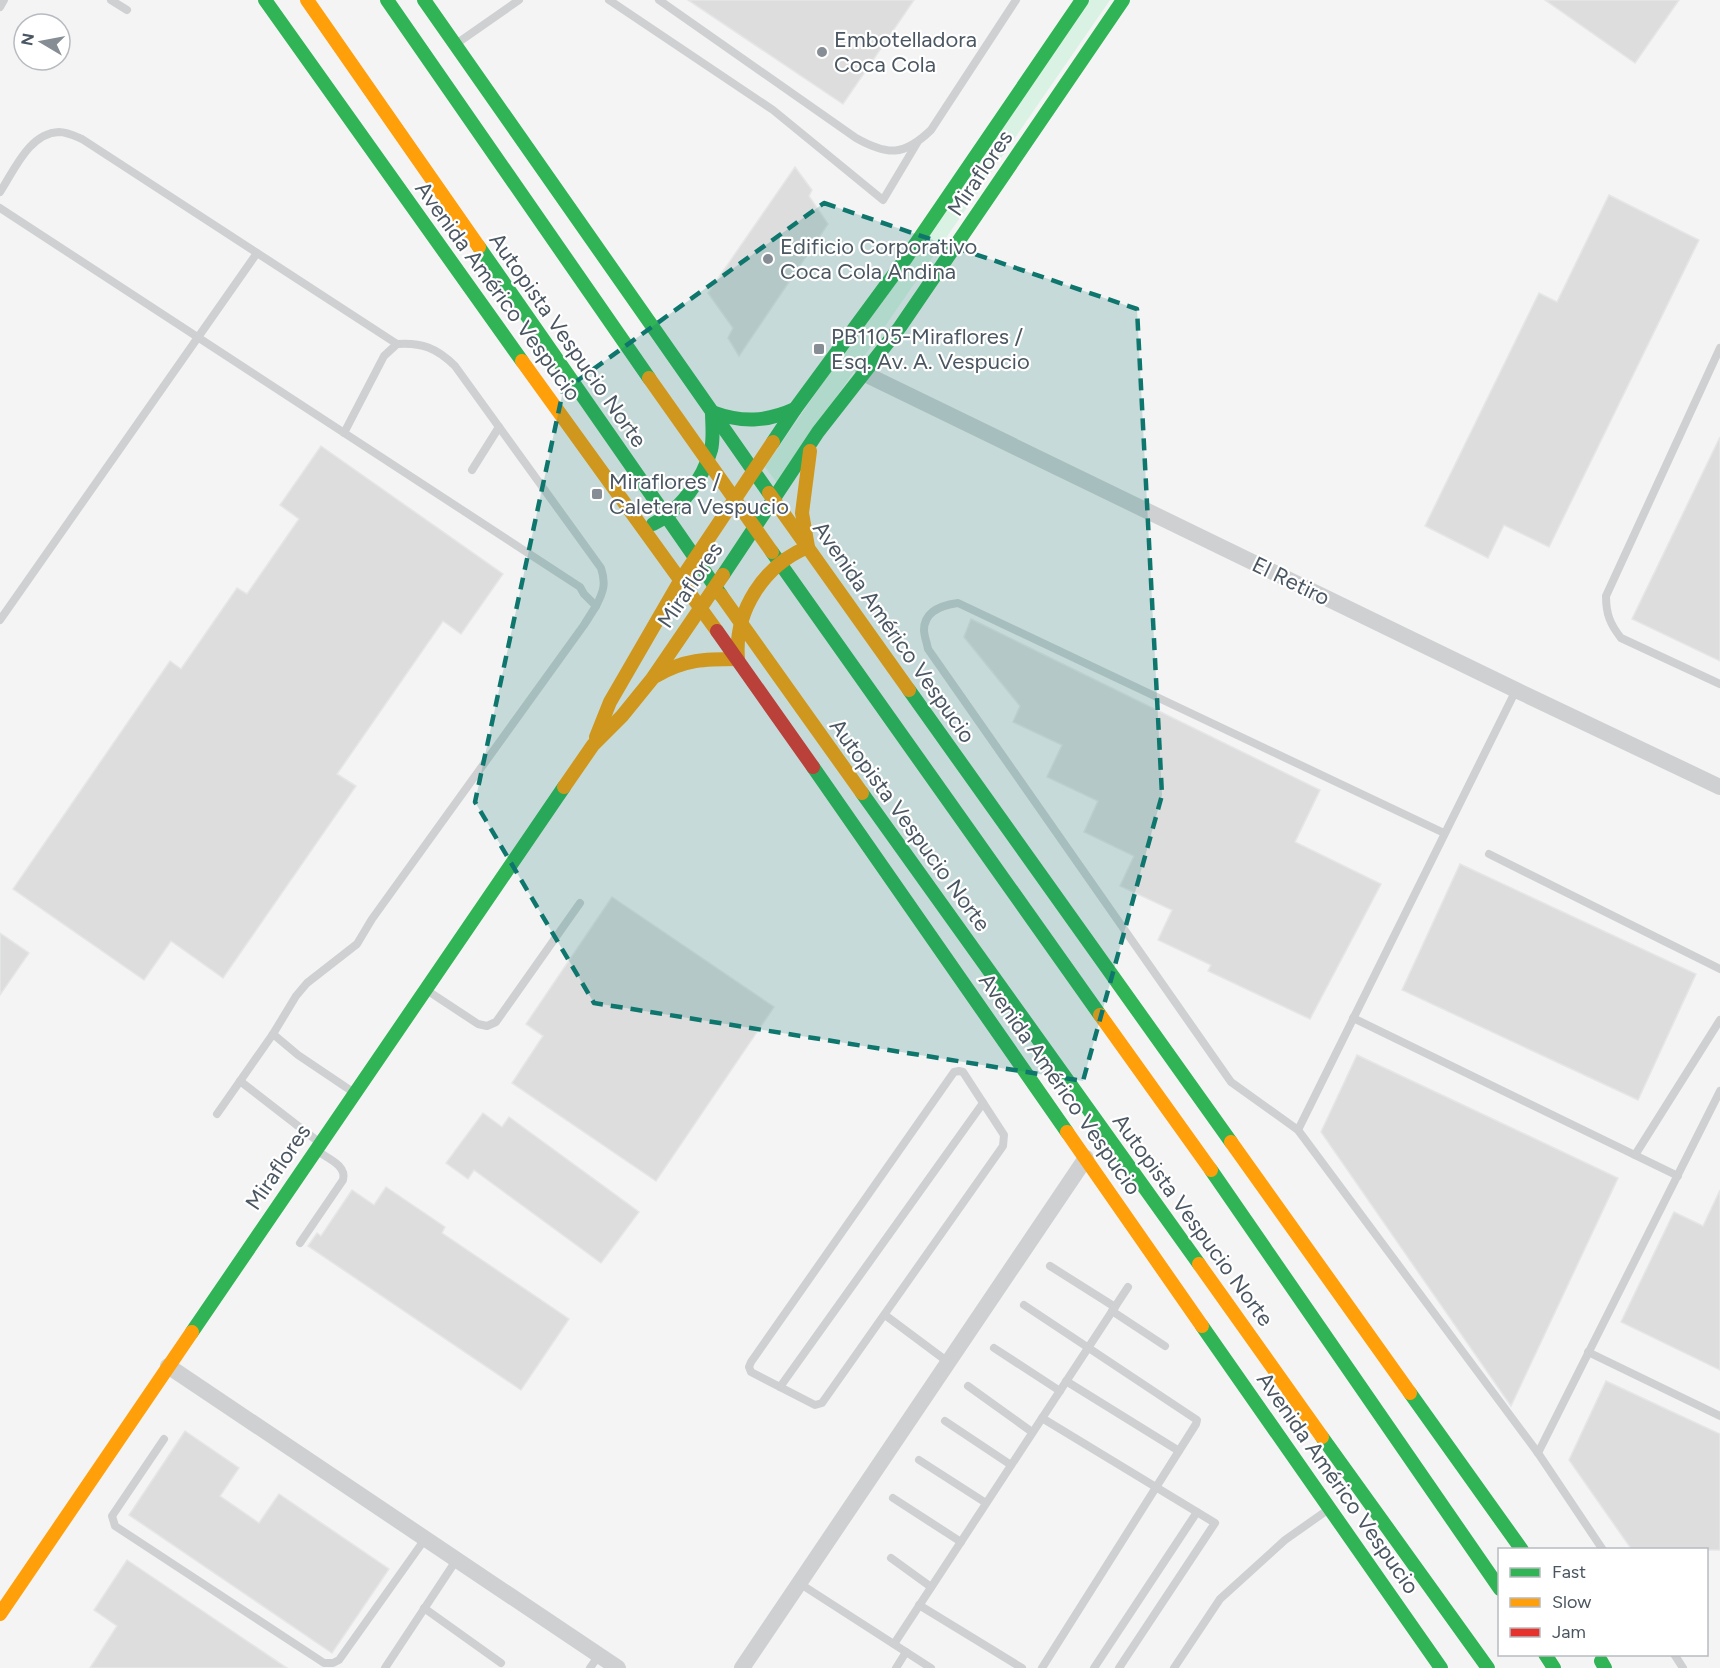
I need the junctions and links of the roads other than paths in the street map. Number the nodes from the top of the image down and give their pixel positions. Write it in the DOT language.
graph roads {
  1 [pos="4,0"];
  2 [pos="111,0"];
  3 [pos="265,0"];
  4 [pos="307,0"];
  5 [pos="387,0"];
  6 [pos="424,0"];
  7 [pos="519,0"];
  8 [pos="609,0"];
  9 [pos="659,0"];
  10 [pos="1016,0"];
  11 [pos="1082,0"];
  12 [pos="1124,0"];
  13 [pos="0,7"];
  14 [pos="128,10"];
  15 [pos="456,45"];
  16 [pos="917,143"];
  17 [pos="0,192"];
  18 [pos="0,208"];
  19 [pos="257,253"];
  20 [pos="198,338"];
  21 [pos="397,344"];
  22 [pos="1720,348"];
  23 [pos="863,373"];
  24 [pos="795,409"];
  25 [pos="712,412"];
  26 [pos="499,427"];
  27 [pos="344,433"];
  28 [pos="811,442"];
  29 [pos="472,470"];
  30 [pos="753,470"];
  31 [pos="773,499"];
  32 [pos="641,527"];
  33 [pos="808,547"];
  34 [pos="680,581"];
  35 [pos="596,606"];
  36 [pos="701,608"];
  37 [pos="0,620"];
  38 [pos="738,659"];
  39 [pos="651,679"];
  40 [pos="1720,684"];
  41 [pos="1516,690"];
  42 [pos="593,745"];
  43 [pos="1720,787"];
  44 [pos="1444,833"];
  45 [pos="1489,854"];
  46 [pos="580,903"];
  47 [pos="1720,969"];
  48 [pos="425,990"];
  49 [pos="1353,1018"];
  50 [pos="1720,1020"];
  51 [pos="273,1034"];
  52 [pos="240,1081"];
  53 [pos="1720,1091"];
  54 [pos="355,1093"];
  55 [pos="983,1103"];
  56 [pos="217,1114"];
  57 [pos="1298,1130"];
  58 [pos="318,1147"];
  59 [pos="1635,1155"];
  60 [pos="1086,1158"];
  61 [pos="1678,1176"];
  62 [pos="300,1243"];
  63 [pos="1050,1266"];
  64 [pos="1128,1287"];
  65 [pos="1024,1305"];
  66 [pos="1113,1309"];
  67 [pos="885,1315"];
  68 [pos="1165,1346"];
  69 [pos="1088,1347"];
  70 [pos="994,1348"];
  71 [pos="1588,1353"];
  72 [pos="948,1362"];
  73 [pos="168,1366"];
  74 [pos="1066,1381"];
  75 [pos="968,1386"];
  76 [pos="780,1388"];
  77 [pos="1060,1391"];
  78 [pos="1720,1416"];
  79 [pos="1042,1418"];
  80 [pos="945,1421"];
  81 [pos="1032,1432"];
  82 [pos="164,1439"];
  83 [pos="1179,1452"];
  84 [pos="1538,1453"];
  85 [pos="919,1460"];
  86 [pos="1011,1465"];
  87 [pos="1156,1488"];
  88 [pos="893,1498"];
  89 [pos="986,1503"];
  90 [pos="1330,1508"];
  91 [pos="1197,1512"];
  92 [pos="426,1539"];
  93 [pos="961,1542"];
  94 [pos="1521,1548"];
  95 [pos="1602,1548"];
  96 [pos="891,1558"];
  97 [pos="457,1559"];
  98 [pos="799,1582"];
  99 [pos="1498,1586"];
  100 [pos="931,1587"];
  101 [pos="919,1605"];
  102 [pos="424,1608"];
  103 [pos="0,1614"];
  104 [pos="894,1644"];
  105 [pos="906,1652"];
  106 [pos="594,1661"];
  107 [pos="501,1663"];
  108 [pos="385,1668"];
  109 [pos="618,1668"];
  110 [pos="742,1668"];
  111 [pos="896,1668"];
  112 [pos="931,1668"];
  113 [pos="1022,1668"];
  114 [pos="1042,1668"];
  115 [pos="1094,1668"];
  116 [pos="1119,1668"];
  117 [pos="1174,1668"];
  118 [pos="1441,1668"];
  119 [pos="1488,1668"];
  1 -- 13 [label="lane"];
  2 -- 14 [label="lane"];
  3 -- 32 [label="main road, Avenida Américo Vespucio"];
  4 -- 119 [label="main road, Autopista Vespucio Norte"];
  5 -- 99 [label="main road, Autopista Vespucio Norte"];
  6 -- 15 [label="main road, Avenida Américo Vespucio"];
  7 -- 15 [label="lane"];
  8 -- 16 [label="lane"];
  9 -- 16 [label="lane"];
  10 -- 16 [label="lane"];
  11 -- 24 [label="main road, Miraflores"];
  12 -- 23 [label="main road, Miraflores"];
  15 -- 25 [label="main road, Avenida Américo Vespucio"];
  17 -- 19 [label="lane"];
  18 -- 20 [label="lane"];
  19 -- 20 [label="lane"];
  19 -- 21 [label="lane"];
  20 -- 27 [label="lane"];
  20 -- 37 [label="lane"];
  21 -- 26 [label="lane"];
  21 -- 27 [label="lane"];
  22 -- 40 [label="lane"];
  23 -- 28 [label="main road, Miraflores"];
  23 -- 41 [label="street, El Retiro"];
  24 -- 25 [label="main road"];
  24 -- 30 [label="main road, Miraflores"];
  25 -- 30 [label="main road, Avenida Américo Vespucio"];
  25 -- 32 [label="main road"];
  26 -- 29 [label="lane"];
  26 -- 35 [label="lane"];
  27 -- 35 [label="lane"];
  28 -- 31 [label="main road, Miraflores"];
  28 -- 33 [label="main road"];
  30 -- 31 [label="main road, Avenida Américo Vespucio"];
  30 -- 34 [label="main road, Miraflores"];
  31 -- 33 [label="main road, Avenida Américo Vespucio"];
  31 -- 36 [label="main road, Miraflores"];
  32 -- 34 [label="main road, Avenida Américo Vespucio"];
  33 -- 38 [label="main road"];
  33 -- 94 [label="main road, Avenida Américo Vespucio"];
  34 -- 36 [label="main road, Avenida Américo Vespucio"];
  34 -- 42 [label="main road, Miraflores"];
  35 -- 51 [label="lane"];
  36 -- 38 [label="main road, Avenida Américo Vespucio"];
  36 -- 39 [label="main road, Miraflores"];
  38 -- 39 [label="main road"];
  38 -- 60 [label="main road, Avenida Américo Vespucio"];
  39 -- 42 [label="main road, Miraflores"];
  41 -- 43 [label="street, El Retiro"];
  41 -- 44 [label="lane"];
  42 -- 48 [label="main road, Miraflores"];
  44 -- 49 [label="lane"];
  44 -- 57 [label="lane"];
  45 -- 47 [label="lane"];
  46 -- 48 [label="lane"];
  48 -- 54 [label="main road, Miraflores"];
  49 -- 57 [label="lane"];
  49 -- 59 [label="lane"];
  50 -- 59 [label="lane"];
  51 -- 52 [label="lane"];
  51 -- 54 [label="lane"];
  52 -- 56 [label="lane"];
  52 -- 58 [label="lane"];
  53 -- 61 [label="lane"];
  54 -- 58 [label="main road, Miraflores"];
  55 -- 67 [label="lane"];
  55 -- 76 [label="lane"];
  55 -- 76 [label="lane"];
  57 -- 84 [label="lane"];
  58 -- 62 [label="lane"];
  58 -- 73 [label="main road, Miraflores"];
  59 -- 61 [label="lane"];
  60 -- 72 [label="street"];
  60 -- 90 [label="main road, Avenida Américo Vespucio"];
  61 -- 71 [label="lane"];
  63 -- 66 [label="lane"];
  64 -- 66 [label="lane"];
  65 -- 69 [label="lane"];
  66 -- 68 [label="lane"];
  66 -- 69 [label="lane"];
  67 -- 72 [label="lane"];
  67 -- 76 [label="lane"];
  69 -- 74 [label="lane"];
  69 -- 83 [label="lane"];
  70 -- 77 [label="lane"];
  71 -- 78 [label="lane"];
  71 -- 84 [label="lane"];
  72 -- 98 [label="street"];
  73 -- 92 [label="street"];
  73 -- 103 [label="main road, Miraflores"];
  74 -- 77 [label="lane"];
  74 -- 83 [label="lane"];
  75 -- 81 [label="lane"];
  77 -- 79 [label="lane"];
  79 -- 81 [label="lane"];
  79 -- 87 [label="lane"];
  80 -- 86 [label="lane"];
  81 -- 86 [label="lane"];
  82 -- 92 [label="lane"];
  83 -- 87 [label="lane"];
  84 -- 95 [label="lane"];
  85 -- 89 [label="lane"];
  86 -- 89 [label="lane"];
  87 -- 91 [label="lane"];
  87 -- 114 [label="lane"];
  88 -- 93 [label="lane"];
  89 -- 93 [label="lane"];
  90 -- 117 [label="lane"];
  90 -- 118 [label="main road, Avenida Américo Vespucio"];
  91 -- 115 [label="lane"];
  91 -- 116 [label="lane"];
  92 -- 97 [label="street"];
  93 -- 100 [label="lane"];
  96 -- 100 [label="lane"];
  97 -- 102 [label="lane"];
  97 -- 106 [label="street"];
  98 -- 104 [label="lane"];
  98 -- 110 [label="street"];
  100 -- 101 [label="lane"];
  101 -- 104 [label="lane"];
  101 -- 113 [label="lane"];
  102 -- 107 [label="lane"];
  102 -- 108 [label="lane"];
  104 -- 105 [label="lane"];
  105 -- 111 [label="lane"];
  105 -- 112 [label="lane"];
  106 -- 109 [label="street"];
}
